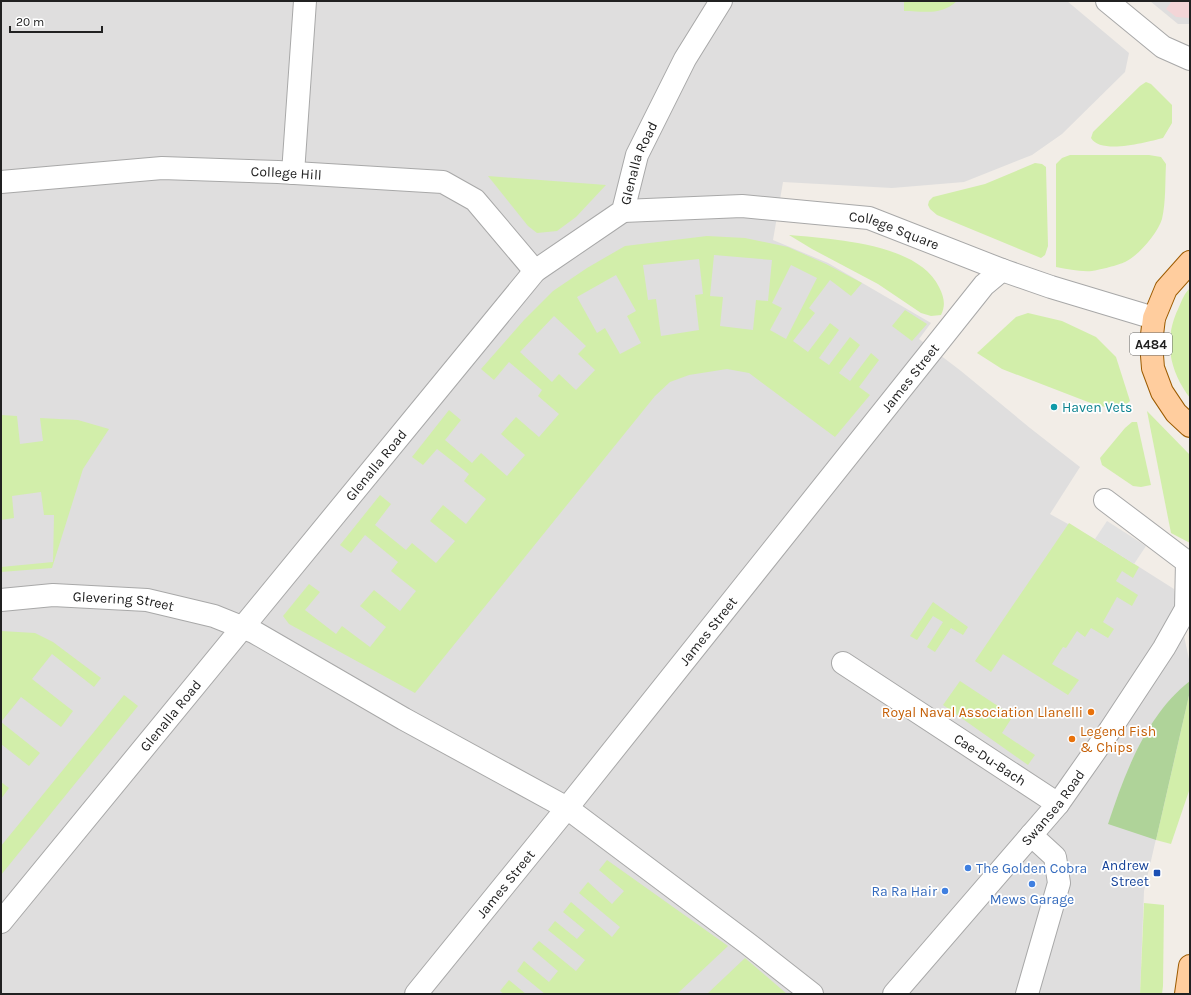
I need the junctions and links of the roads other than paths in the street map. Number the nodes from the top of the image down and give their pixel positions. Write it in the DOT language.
graph roads {
  1 [pos="305,1"];
  2 [pos="721,1"];
  3 [pos="1107,1"];
  4 [pos="1190,59"];
  5 [pos="292,173"];
  6 [pos="1,182"];
  7 [pos="622,211"];
  8 [pos="1190,262"];
  9 [pos="1002,270"];
  10 [pos="535,271"];
  11 [pos="1154,318"];
  12 [pos="1190,426"];
  13 [pos="1105,500"];
  14 [pos="1,600"];
  15 [pos="243,627"];
  16 [pos="843,663"];
  17 [pos="1058,804"];
  18 [pos="567,808"];
  19 [pos="1030,835"];
  20 [pos="1,922"];
  21 [pos="1190,966"];
  22 [pos="416,994"];
  23 [pos="812,994"];
  24 [pos="894,994"];
  25 [pos="1027,994"];
  26 [pos="1186,994"];
  1 -- 5 [label="street"];
  2 -- 7 [label="street, Glenalla Road"];
  3 -- 4 [label="street"];
  5 -- 6 [label="street, College Hill"];
  5 -- 10 [label="street, College Hill"];
  7 -- 9 [label="street, College Square"];
  7 -- 10 [label="street, Glenalla Road"];
  8 -- 11 [label="main road, A484"];
  9 -- 11 [label="street, College Square"];
  9 -- 18 [label="street, James Street"];
  10 -- 15 [label="street, Glenalla Road"];
  11 -- 12 [label="main road, A484"];
  13 -- 17 [label="street, Swansea Road"];
  14 -- 15 [label="street, Glevering Street"];
  15 -- 18 [label="street, Glevering Street"];
  15 -- 20 [label="street, Glenalla Road"];
  16 -- 17 [label="street, Cae-Du-Bach"];
  17 -- 19 [label="street, Swansea Road"];
  18 -- 22 [label="street, James Street"];
  18 -- 23 [label="street, Glevering Street"];
  19 -- 24 [label="street, Swansea Road"];
  19 -- 25 [label="street"];
  21 -- 26 [label="main road"];
}
